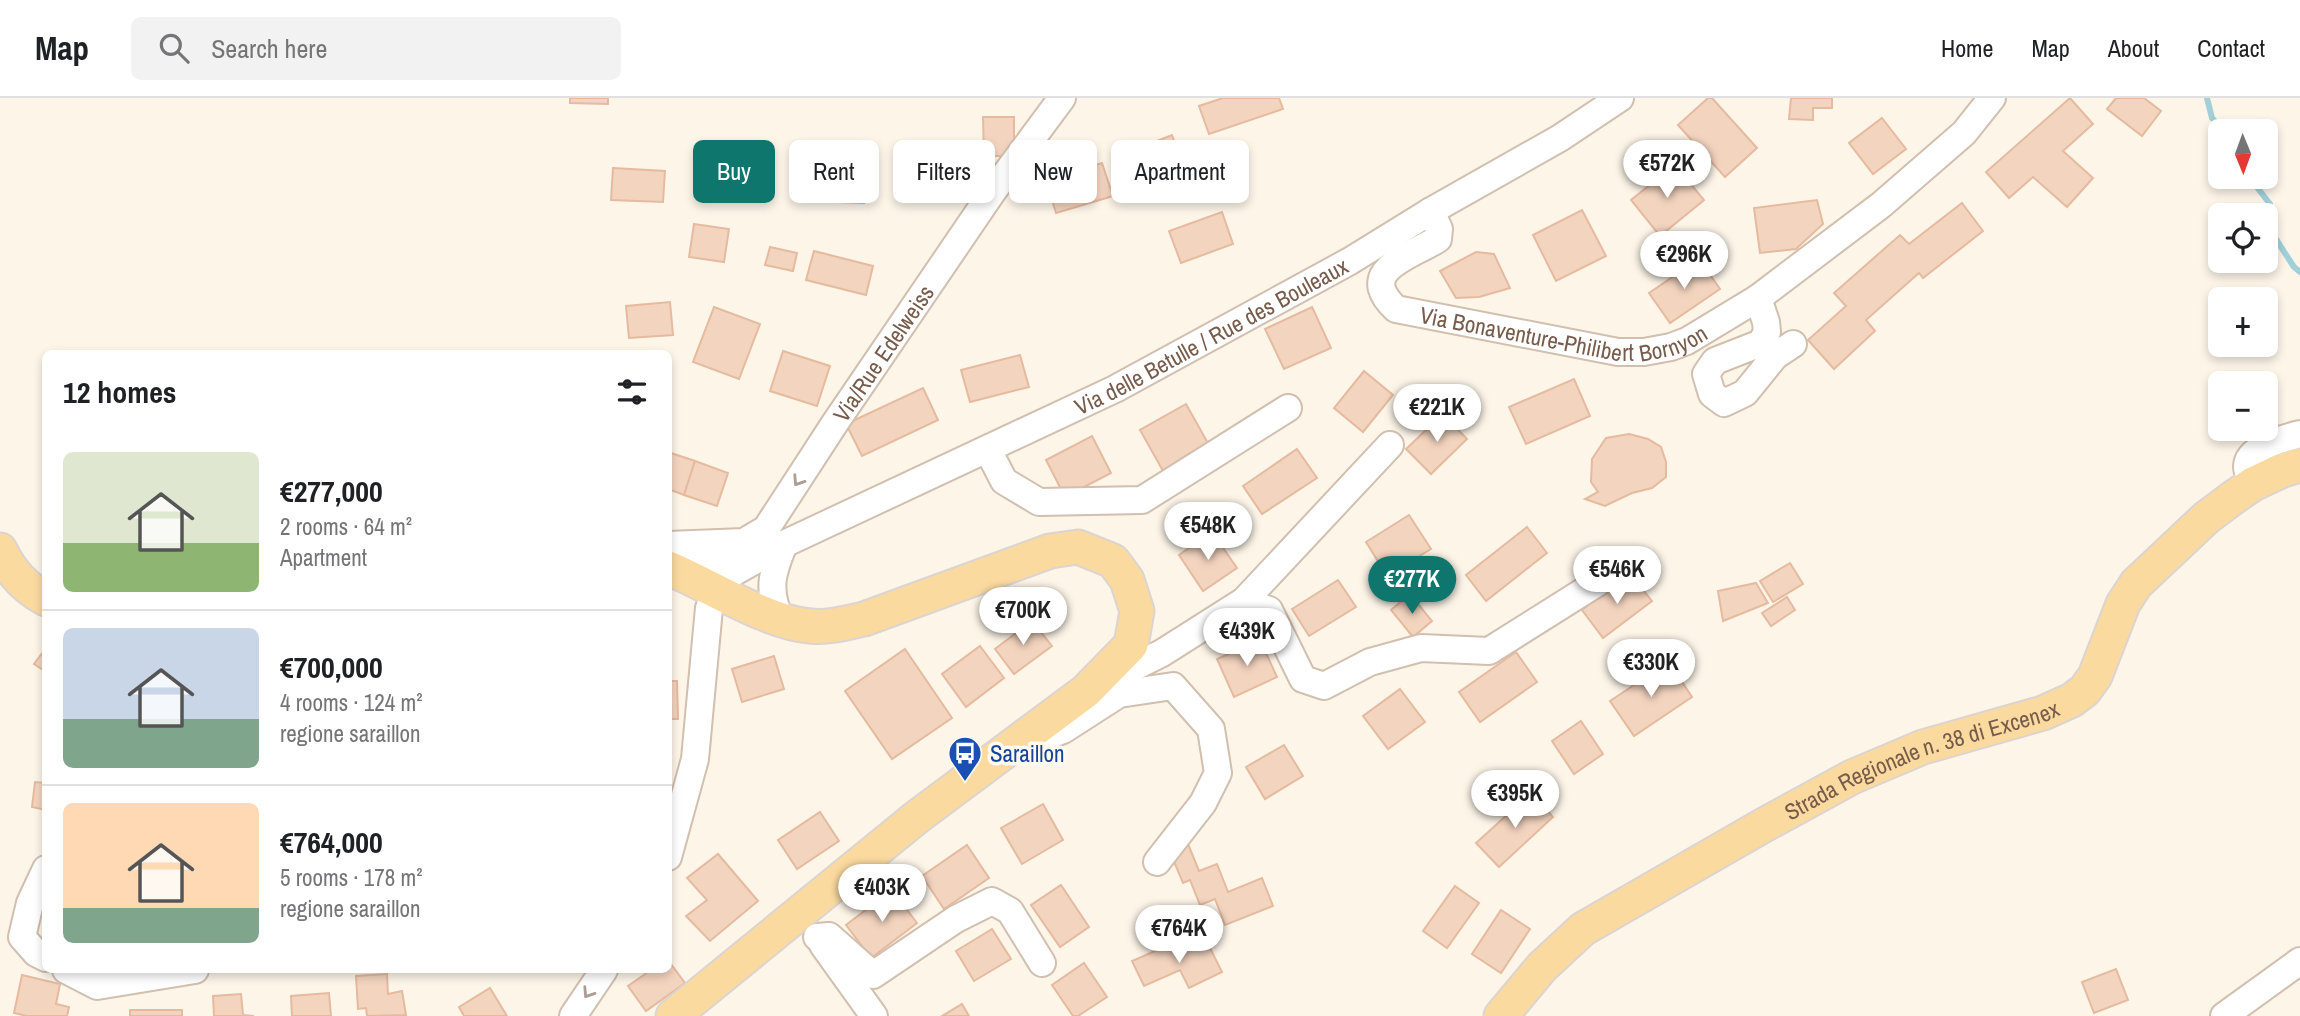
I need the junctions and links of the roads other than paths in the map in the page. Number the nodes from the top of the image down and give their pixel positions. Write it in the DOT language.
graph roads {
  1 [pos="1062,98"];
  2 [pos="1620,98"];
  3 [pos="1992,98"];
  4 [pos="1431,211"];
  5 [pos="1758,298"];
  6 [pos="1793,344"];
  7 [pos="1288,408"];
  8 [pos="2300,434"];
  9 [pos="1390,445"];
  10 [pos="988,450"];
  11 [pos="2300,465"];
  12 [pos="2253,484"];
  13 [pos="784,544"];
  14 [pos="672,545"];
  15 [pos="0,550"];
  16 [pos="672,567"];
  17 [pos="672,569"];
  18 [pos="1597,583"];
  19 [pos="718,591"];
  20 [pos="42,596"];
  21 [pos="1244,601"];
  22 [pos="780,619"];
  23 [pos="1086,691"];
  24 [pos="1006,751"];
  25 [pos="672,842"];
  26 [pos="1157,862"];
  27 [pos="42,878"];
  28 [pos="808,925"];
  29 [pos="42,956"];
  30 [pos="2300,961"];
  31 [pos="1042,962"];
  32 [pos="72,973"];
  33 [pos="176,973"];
  34 [pos="602,973"];
  35 [pos="573,1016"];
  36 [pos="673,1016"];
  37 [pos="874,1016"];
  38 [pos="1501,1016"];
  39 [pos="2224,1016"];
  1 -- 14 [label="street, Via/Rue Edelweiss, one-way"];
  2 -- 4 [label="street, Via delle Betulle / Rue des Bouleaux"];
  3 -- 5 [label="street, Via Bonaventure-Philibert Bornyon"];
  4 -- 5 [label="street, Via Bonaventure-Philibert Bornyon"];
  4 -- 10 [label="street, Via delle Betulle / Rue des Bouleaux"];
  5 -- 6 [label="street"];
  7 -- 10 [label="street"];
  8 -- 12 [label="street"];
  9 -- 21 [label="street"];
  10 -- 13 [label="street, Via delle Betulle / Rue des Bouleaux"];
  11 -- 12 [label="main road, Strada Regionale n. 38 di Excenex"];
  12 -- 38 [label="main road, Strada Regionale n. 38 di Excenex"];
  13 -- 16 [label="street"];
  13 -- 19 [label="street"];
  13 -- 22 [label="street"];
  15 -- 20 [label="main road"];
  17 -- 19 [label="main road"];
  18 -- 21 [label="street"];
  19 -- 22 [label="main road"];
  19 -- 25 [label="street"];
  21 -- 23 [label="street"];
  22 -- 23 [label="main road"];
  23 -- 24 [label="main road"];
  24 -- 26 [label="street"];
  24 -- 28 [label="main road"];
  27 -- 29 [label="street"];
  28 -- 31 [label="street"];
  28 -- 36 [label="main road"];
  28 -- 37 [label="street"];
  30 -- 39 [label="street"];
  32 -- 33 [label="street"];
  34 -- 35 [label="street, one-way"];
}
